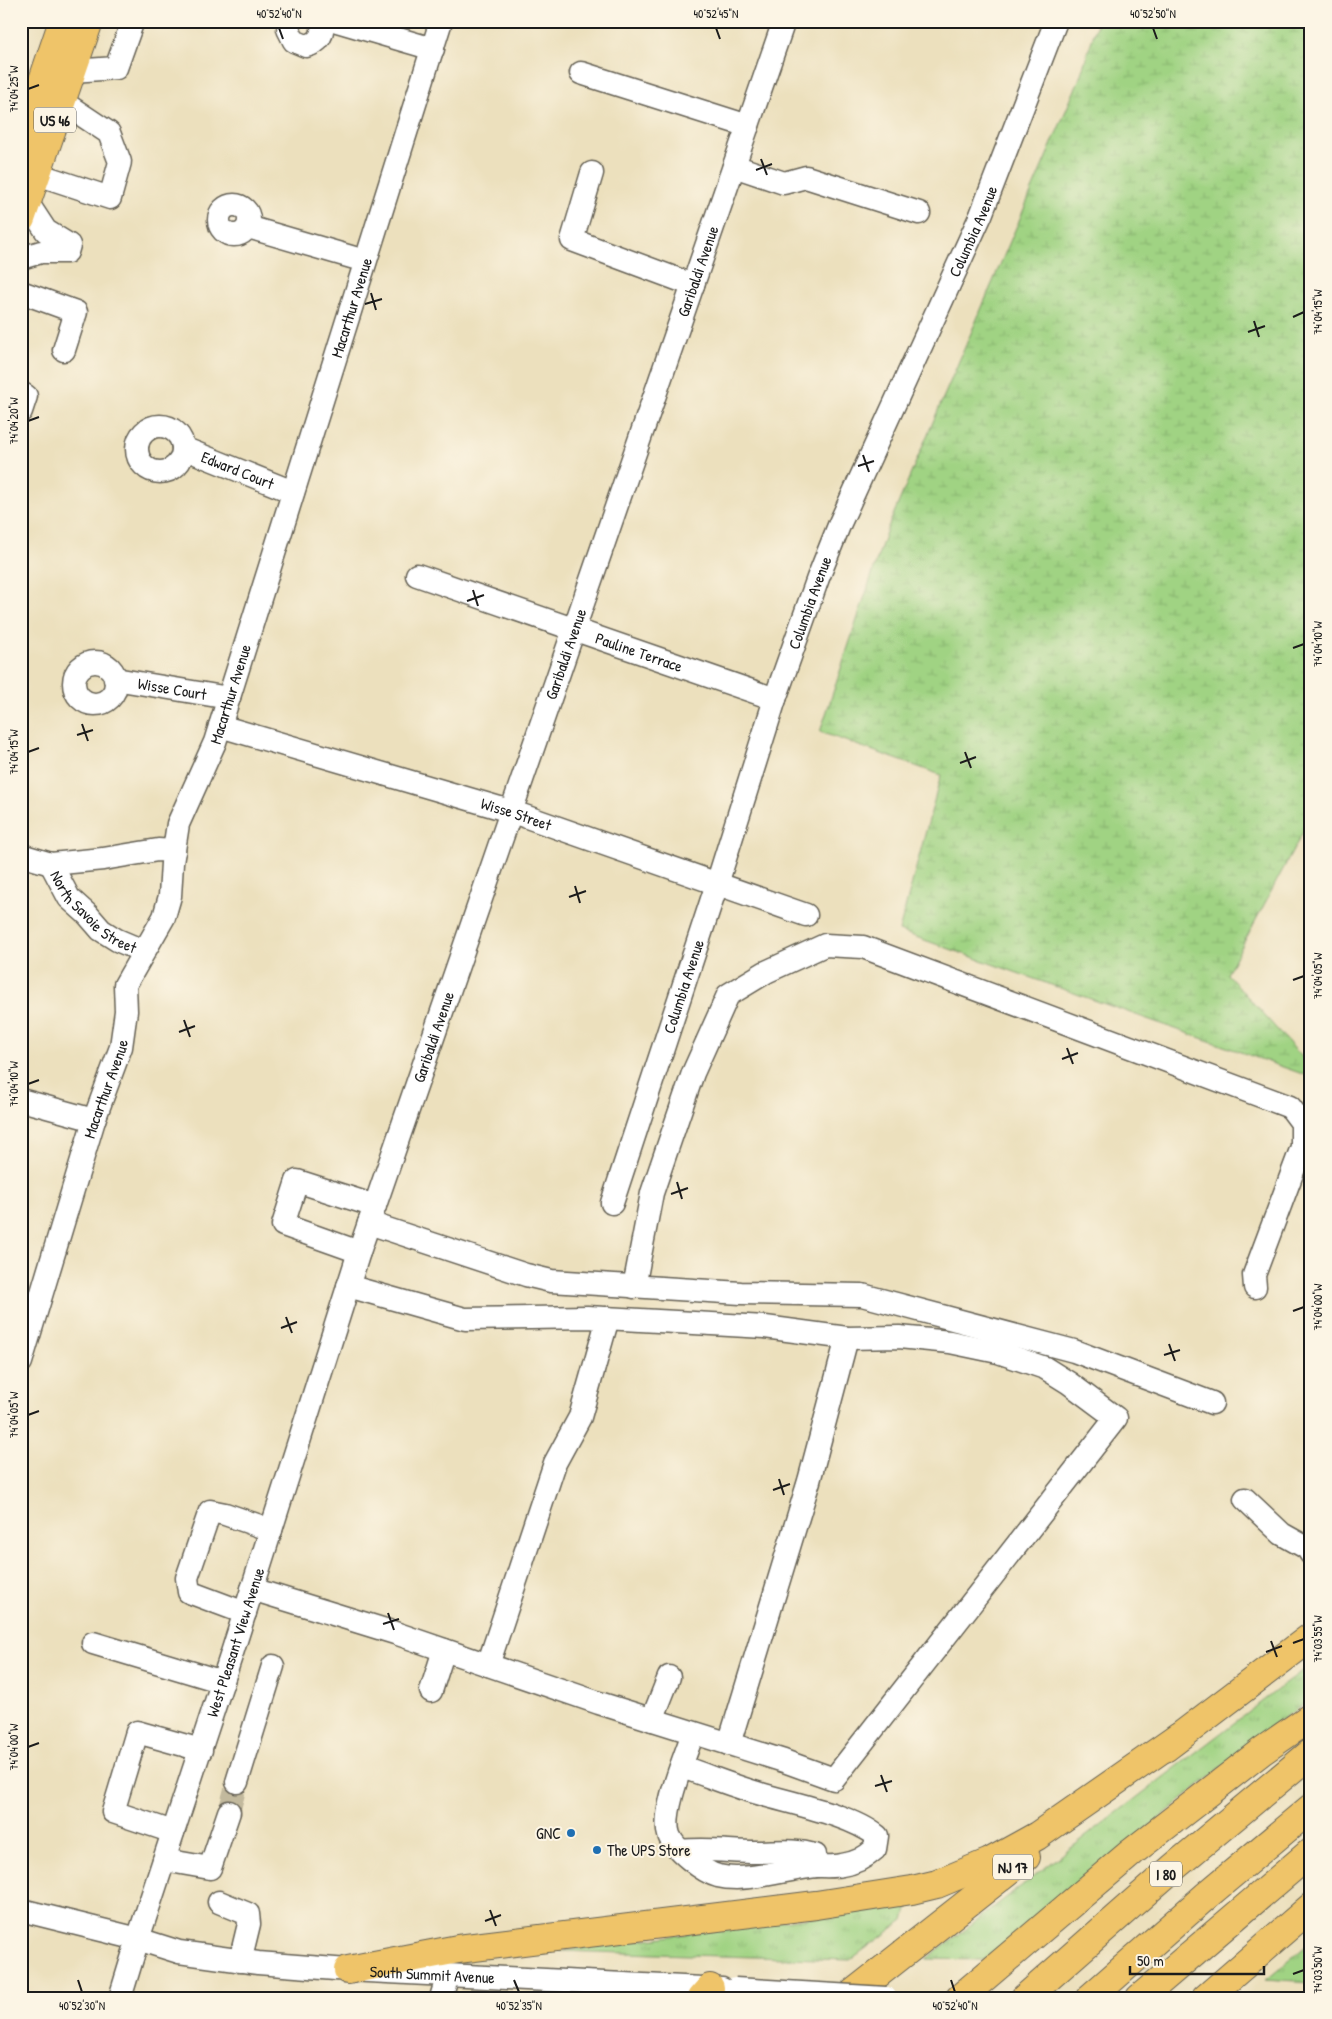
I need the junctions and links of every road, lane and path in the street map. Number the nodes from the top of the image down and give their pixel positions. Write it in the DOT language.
graph roads {
  1 [pos="63,21"];
  2 [pos="88,21"];
  3 [pos="127,21"];
  4 [pos="290,21"];
  5 [pos="441,21"];
  6 [pos="784,21"];
  7 [pos="1056,21"];
  8 [pos="327,22"];
  9 [pos="433,49"];
  10 [pos="72,71"];
  11 [pos="581,73"];
  12 [pos="61,101"];
  13 [pos="27,110"];
  14 [pos="748,126"];
  15 [pos="21,145"];
  16 [pos="734,166"];
  17 [pos="592,173"];
  18 [pos="37,174"];
  19 [pos="24,210"];
  20 [pos="920,213"];
  21 [pos="248,226"];
  22 [pos="21,258"];
  23 [pos="365,261"];
  24 [pos="693,285"];
  25 [pos="21,292"];
  26 [pos="64,350"];
  27 [pos="21,393"];
  28 [pos="21,411"];
  29 [pos="183,448"];
  30 [pos="293,492"];
  31 [pos="417,575"];
  32 [pos="574,630"];
  33 [pos="115,679"];
  34 [pos="229,698"];
  35 [pos="775,699"];
  36 [pos="220,726"];
  37 [pos="510,811"];
  38 [pos="174,851"];
  39 [pos="21,855"];
  40 [pos="52,864"];
  41 [pos="717,884"];
  42 [pos="806,915"];
  43 [pos="143,951"];
  44 [pos="21,1100"];
  45 [pos="94,1120"];
  46 [pos="612,1202"];
  47 [pos="372,1214"];
  48 [pos="359,1252"];
  49 [pos="348,1286"];
  50 [pos="634,1287"];
  51 [pos="1255,1287"];
  52 [pos="608,1318"];
  53 [pos="847,1338"];
  54 [pos="23,1352"];
  55 [pos="1212,1403"];
  56 [pos="1245,1499"];
  57 [pos="271,1530"];
  58 [pos="1309,1550"];
  59 [pos="252,1589"];
  60 [pos="245,1613"];
  61 [pos="1311,1637"];
  62 [pos="93,1643"];
  63 [pos="444,1650"];
  64 [pos="488,1665"];
  65 [pos="273,1666"];
  66 [pos="669,1677"];
  67 [pos="223,1682"];
  68 [pos="430,1691"];
  69 [pos="1311,1716"];
  70 [pos="652,1720"];
  71 [pos="693,1733"];
  72 [pos="1179,1737"];
  73 [pos="729,1744"];
  74 [pos="201,1750"];
  75 [pos="1311,1753"];
  76 [pos="682,1767"];
  77 [pos="237,1782"];
  78 [pos="1311,1808"];
  79 [pos="229,1812"];
  80 [pos="174,1832"];
  81 [pos="1311,1852"];
  82 [pos="164,1860"];
  83 [pos="219,1902"];
  84 [pos="1311,1907"];
  85 [pos="21,1910"];
  86 [pos="138,1939"];
  87 [pos="240,1961"];
  88 [pos="348,1970"];
  89 [pos="448,1975"];
  90 [pos="716,1992"];
  91 [pos="120,1998"];
  92 [pos="441,1998"];
  93 [pos="847,1998"];
  94 [pos="886,1998"];
  95 [pos="960,1998"];
  96 [pos="1025,1998"];
  97 [pos="1090,1998"];
  98 [pos="1140,1998"];
  99 [pos="1206,1998"];
  1 -- 13 [label="highway, US 46"];
  2 -- 10 [label="highway, US 46"];
  3 -- 10 [label="street"];
  4 -- 8 [label="street"];
  5 -- 9 [label="street, Macarthur Avenue"];
  6 -- 14 [label="street, Garibaldi Avenue"];
  7 -- 35 [label="street, Columbia Avenue"];
  8 -- 9 [label="street"];
  9 -- 23 [label="street, Macarthur Avenue"];
  10 -- 12 [label="highway, US 46"];
  11 -- 14 [label="street"];
  12 -- 18 [label="highway, US 46"];
  12 -- 18 [label="street"];
  13 -- 15 [label="highway, US 46"];
  14 -- 16 [label="street, Garibaldi Avenue"];
  16 -- 20 [label="street"];
  16 -- 24 [label="street, Garibaldi Avenue"];
  17 -- 24 [label="street"];
  18 -- 19 [label="highway, US 46"];
  19 -- 22 [label="street"];
  21 -- 23 [label="street"];
  23 -- 30 [label="street, Macarthur Avenue"];
  24 -- 32 [label="street, Garibaldi Avenue"];
  25 -- 26 [label="street"];
  27 -- 28 [label="street"];
  29 -- 30 [label="street, Edward Court"];
  30 -- 34 [label="street, Macarthur Avenue"];
  31 -- 32 [label="street, Pauline Terrace"];
  32 -- 35 [label="street, Pauline Terrace"];
  32 -- 37 [label="street, Garibaldi Avenue"];
  33 -- 34 [label="street, Wisse Court"];
  34 -- 36 [label="street, Macarthur Avenue"];
  35 -- 41 [label="street, Columbia Avenue"];
  36 -- 37 [label="street, Wisse Street"];
  36 -- 38 [label="street, Macarthur Avenue"];
  37 -- 41 [label="street, Wisse Street"];
  37 -- 47 [label="street, Garibaldi Avenue"];
  38 -- 40 [label="street, North Savoie Street"];
  38 -- 43 [label="street, Macarthur Avenue"];
  39 -- 40 [label="street, North Savoie Street"];
  40 -- 43 [label="street, North Savoie Street"];
  41 -- 42 [label="street, Wisse Street"];
  41 -- 46 [label="street, Columbia Avenue"];
  43 -- 45 [label="street, Macarthur Avenue"];
  44 -- 45 [label="street"];
  45 -- 54 [label="street, Macarthur Avenue"];
  47 -- 48 [label="street, Garibaldi Avenue"];
  47 -- 48 [label="street"];
  47 -- 50 [label="street"];
  48 -- 49 [label="street, Garibaldi Avenue"];
  49 -- 52 [label="street"];
  49 -- 57 [label="street, West Pleasant View Avenue"];
  50 -- 51 [label="street"];
  50 -- 55 [label="street"];
  52 -- 53 [label="street"];
  52 -- 64 [label="street"];
  53 -- 73 [label="street"];
  53 -- 73 [label="street"];
  56 -- 58 [label="street"];
  57 -- 59 [label="street, West Pleasant View Avenue"];
  57 -- 60 [label="street"];
  59 -- 60 [label="street, West Pleasant View Avenue"];
  59 -- 63 [label="street"];
  60 -- 67 [label="street, West Pleasant View Avenue"];
  61 -- 72 [label="highway, NJ 17"];
  62 -- 67 [label="street"];
  63 -- 64 [label="street"];
  63 -- 68 [label="street"];
  64 -- 70 [label="street"];
  65 -- 77 [label="street"];
  66 -- 70 [label="street"];
  67 -- 74 [label="street, West Pleasant View Avenue"];
  69 -- 95 [label="highway"];
  70 -- 71 [label="street"];
  71 -- 73 [label="street"];
  71 -- 76 [label="street"];
  72 -- 88 [label="highway"];
  72 -- 93 [label="highway, NJ 17"];
  74 -- 80 [label="street, West Pleasant View Avenue"];
  74 -- 80 [label="street"];
  75 -- 96 [label="highway, I 80"];
  76 -- 76 [label="street"];
  78 -- 97 [label="highway, I 80"];
  79 -- 82 [label="street"];
  80 -- 82 [label="street, West Pleasant View Avenue"];
  81 -- 98 [label="highway"];
  82 -- 86 [label="street, West Pleasant View Avenue"];
  83 -- 87 [label="street"];
  84 -- 99 [label="highway"];
  85 -- 86 [label="street, South Summit Avenue"];
  86 -- 87 [label="street, South Summit Avenue"];
  86 -- 91 [label="street, West Pleasant View Avenue"];
  87 -- 88 [label="street, South Summit Avenue"];
  88 -- 89 [label="street, South Summit Avenue"];
  89 -- 90 [label="street, South Summit Avenue"];
  89 -- 92 [label="street"];
  90 -- 94 [label="street, South Summit Avenue, bridge"];
}
